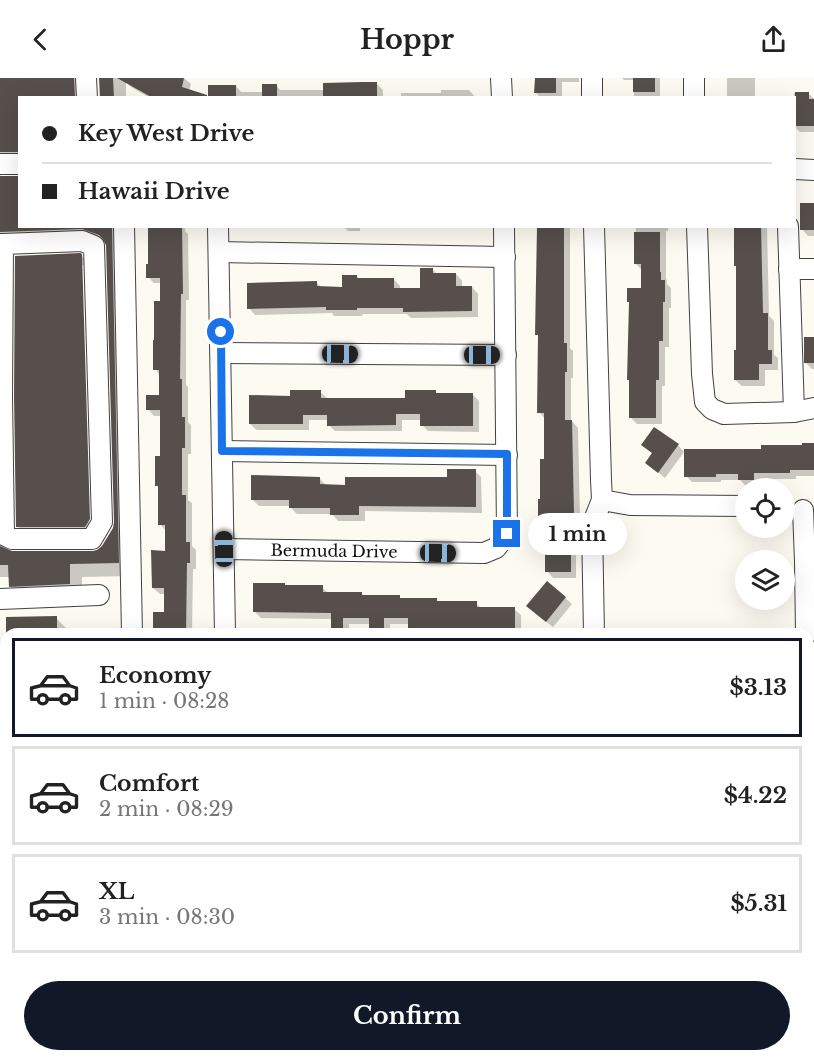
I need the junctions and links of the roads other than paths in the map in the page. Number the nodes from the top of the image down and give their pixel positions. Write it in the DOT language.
graph roads {
  1 [pos="86,78"];
  2 [pos="501,78"];
  3 [pos="592,78"];
  4 [pos="694,78"];
  5 [pos="87,96"];
  6 [pos="502,96"];
  7 [pos="592,96"];
  8 [pos="694,96"];
  9 [pos="0,164"];
  10 [pos="18,164"];
  11 [pos="796,169"];
  12 [pos="814,170"];
  13 [pos="124,228"];
  14 [pos="218,228"];
  15 [pos="504,228"];
  16 [pos="594,228"];
  17 [pos="697,228"];
  18 [pos="788,228"];
  19 [pos="93,236"];
  20 [pos="1,244"];
  21 [pos="219,252"];
  22 [pos="505,257"];
  23 [pos="789,269"];
  24 [pos="814,269"];
  25 [pos="221,353"];
  26 [pos="506,355"];
  27 [pos="1,395"];
  28 [pos="814,408"];
  29 [pos="794,412"];
  30 [pos="222,451"];
  31 [pos="507,454"];
  32 [pos="602,500"];
  33 [pos="735,506"];
  34 [pos="800,509"];
  35 [pos="224,549"];
  36 [pos="99,595"];
  37 [pos="0,599"];
  38 [pos="132,628"];
  39 [pos="225,628"];
  40 [pos="594,628"];
  41 [pos="806,628"];
  1 -- 5 [label="street"];
  2 -- 6 [label="street"];
  3 -- 7 [label="street"];
  4 -- 8 [label="street"];
  9 -- 10 [label="street"];
  11 -- 12 [label="street"];
  13 -- 38 [label="street"];
  14 -- 21 [label="street"];
  15 -- 22 [label="street"];
  16 -- 32 [label="street"];
  17 -- 29 [label="street"];
  18 -- 23 [label="street"];
  19 -- 20 [label="street"];
  19 -- 27 [label="street"];
  20 -- 27 [label="street"];
  21 -- 22 [label="street"];
  21 -- 25 [label="street"];
  22 -- 26 [label="street"];
  23 -- 24 [label="street"];
  23 -- 29 [label="street"];
  25 -- 26 [label="street"];
  25 -- 30 [label="street"];
  26 -- 31 [label="street"];
  28 -- 29 [label="street"];
  30 -- 31 [label="street"];
  30 -- 35 [label="street"];
  31 -- 35 [label="street, Bermuda Drive"];
  32 -- 33 [label="street"];
  32 -- 40 [label="street"];
  34 -- 41 [label="street"];
  35 -- 39 [label="street"];
  36 -- 37 [label="street"];
}
